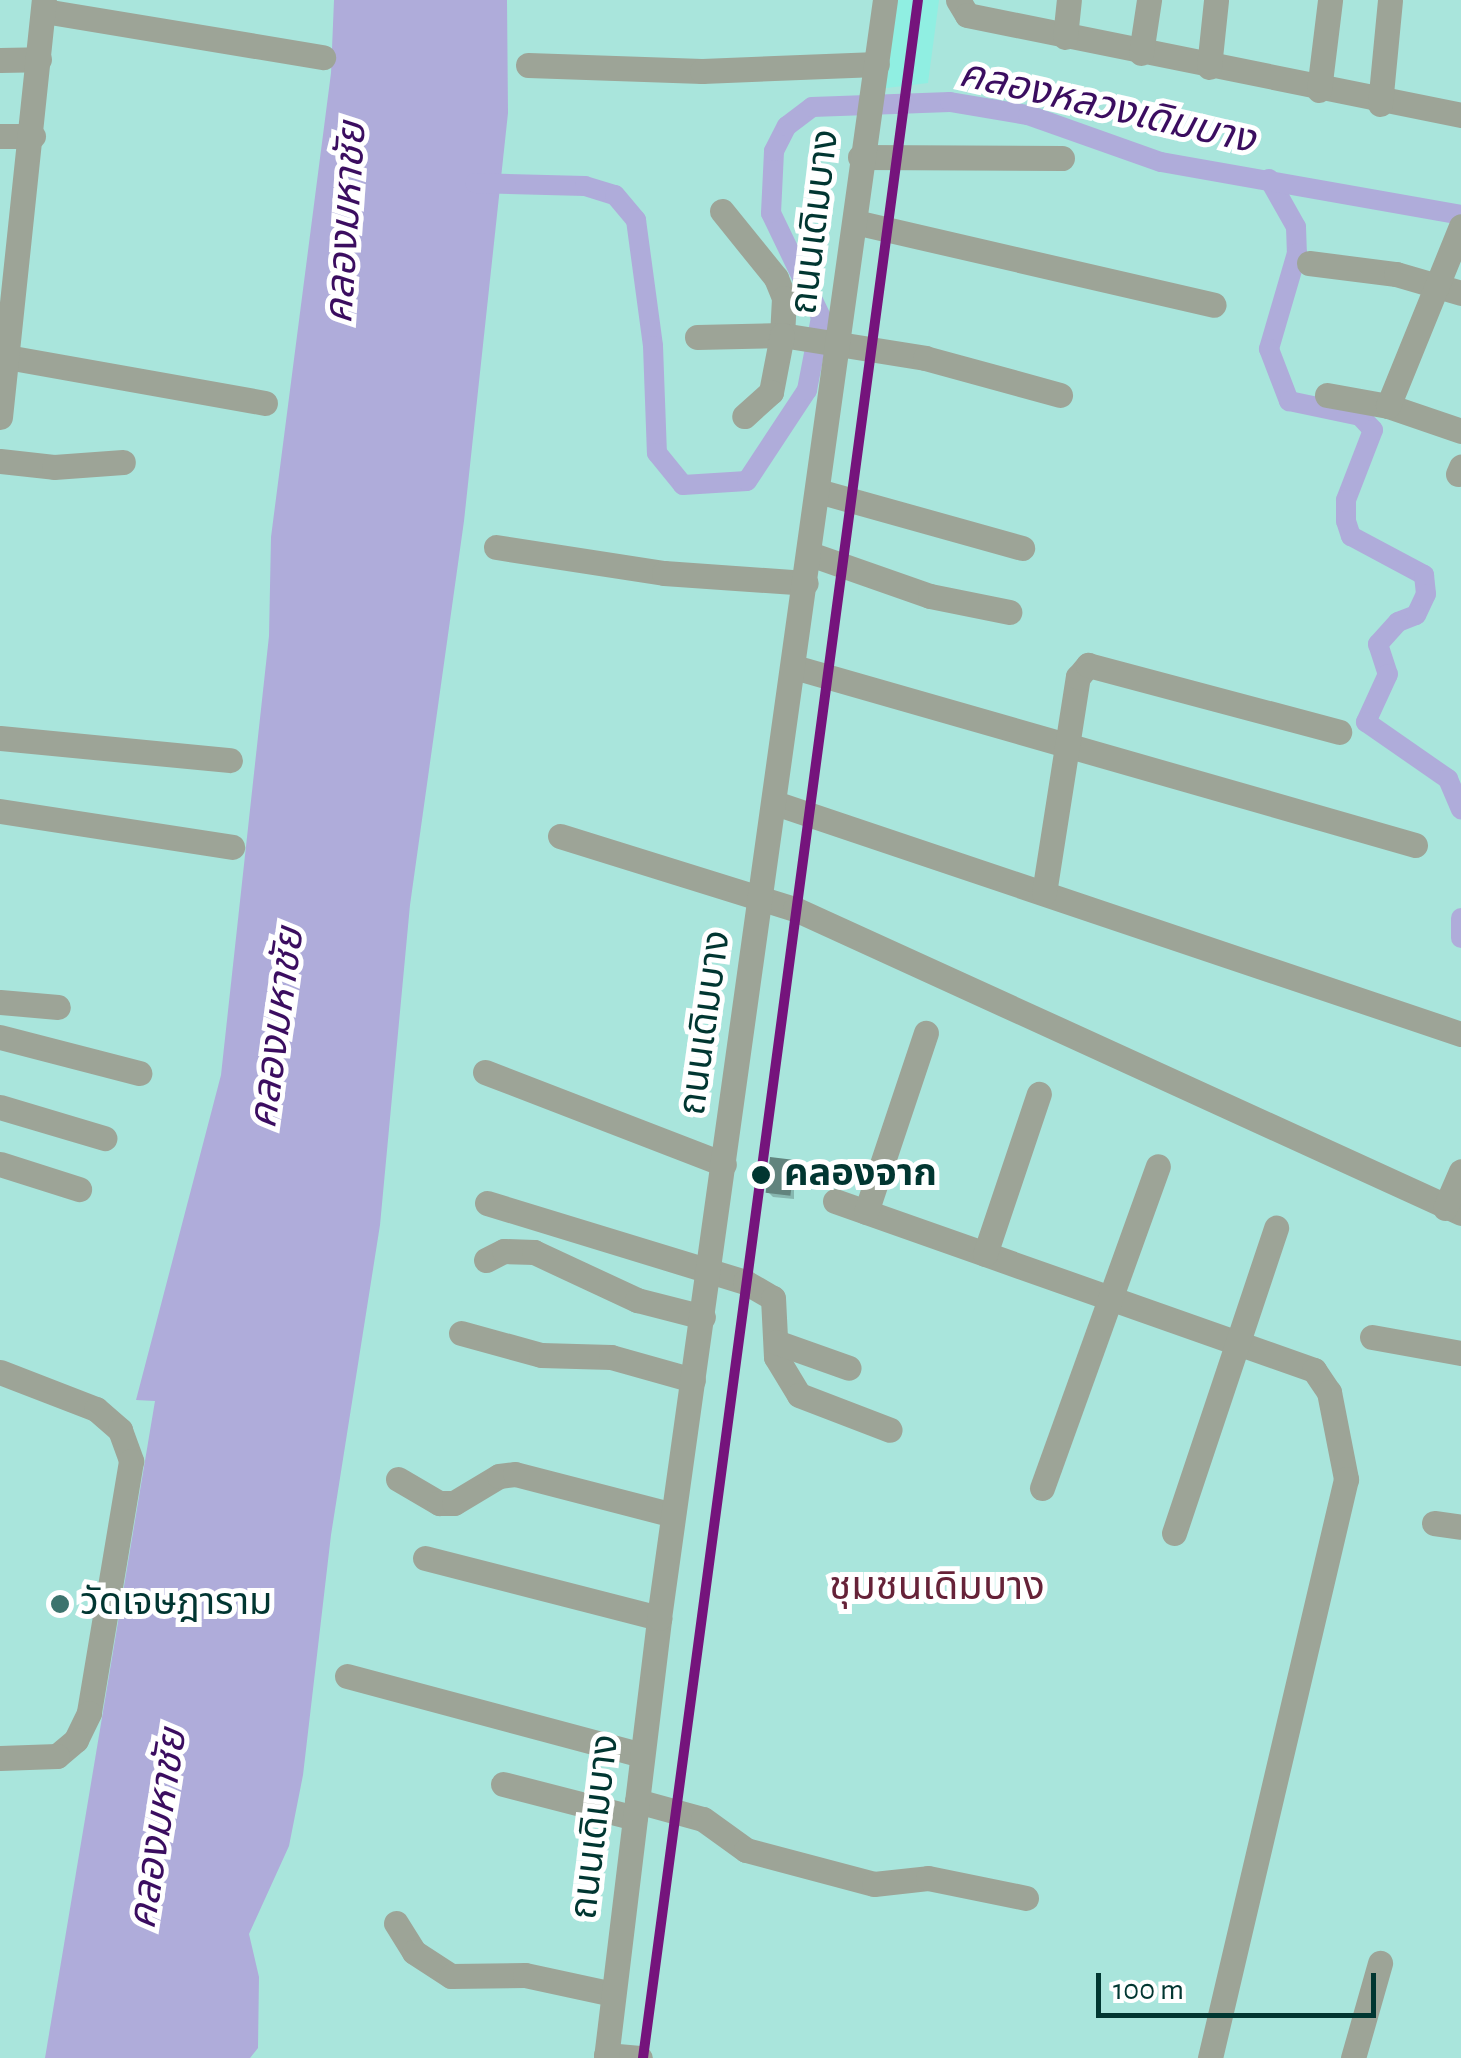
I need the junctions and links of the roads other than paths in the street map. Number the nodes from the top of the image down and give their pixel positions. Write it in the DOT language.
graph roads {
  1 [pos="885,0"];
  2 [pos="958,0"];
  3 [pos="1069,0"];
  4 [pos="1149,0"];
  5 [pos="1216,0"];
  6 [pos="1330,0"];
  7 [pos="1390,0"];
  8 [pos="44,5"];
  9 [pos="1065,37"];
  10 [pos="1141,53"];
  11 [pos="322,58"];
  12 [pos="0,60"];
  13 [pos="39,60"];
  14 [pos="528,65"];
  15 [pos="877,65"];
  16 [pos="1209,66"];
  17 [pos="1319,90"];
  18 [pos="1380,104"];
  19 [pos="1461,115"];
  20 [pos="0,136"];
  21 [pos="33,136"];
  22 [pos="860,158"];
  23 [pos="1062,158"];
  24 [pos="722,211"];
  25 [pos="855,222"];
  26 [pos="1460,228"];
  27 [pos="9,261"];
  28 [pos="1310,263"];
  29 [pos="1436,284"];
  30 [pos="1461,292"];
  31 [pos="1214,306"];
  32 [pos="783,335"];
  33 [pos="698,337"];
  34 [pos="838,340"];
  35 [pos="7,357"];
  36 [pos="2,386"];
  37 [pos="1060,395"];
  38 [pos="1327,395"];
  39 [pos="265,403"];
  40 [pos="1388,406"];
  41 [pos="744,416"];
  42 [pos="0,417"];
  43 [pos="1461,431"];
  44 [pos="0,461"];
  45 [pos="123,462"];
  46 [pos="818,491"];
  47 [pos="496,548"];
  48 [pos="1022,548"];
  49 [pos="810,554"];
  50 [pos="806,583"];
  51 [pos="1009,612"];
  52 [pos="794,666"];
  53 [pos="1340,732"];
  54 [pos="0,738"];
  55 [pos="1069,745"];
  56 [pos="230,760"];
  57 [pos="775,804"];
  58 [pos="0,810"];
  59 [pos="560,836"];
  60 [pos="1415,845"];
  61 [pos="232,847"];
  62 [pos="1044,893"];
  63 [pos="761,898"];
  64 [pos="0,1002"];
  65 [pos="58,1007"];
  66 [pos="926,1033"];
  67 [pos="1461,1034"];
  68 [pos="0,1036"];
  69 [pos="485,1072"];
  70 [pos="139,1074"];
  71 [pos="1039,1094"];
  72 [pos="0,1107"];
  73 [pos="104,1138"];
  74 [pos="0,1164"];
  75 [pos="724,1164"];
  76 [pos="1158,1166"];
  77 [pos="1461,1171"];
  78 [pos="79,1189"];
  79 [pos="835,1202"];
  80 [pos="487,1203"];
  81 [pos="1453,1210"];
  82 [pos="866,1212"];
  83 [pos="1276,1228"];
  84 [pos="984,1254"];
  85 [pos="486,1260"];
  86 [pos="709,1271"];
  87 [pos="1110,1298"];
  88 [pos="702,1317"];
  89 [pos="461,1333"];
  90 [pos="1372,1337"];
  91 [pos="776,1342"];
  92 [pos="1238,1343"];
  93 [pos="1461,1353"];
  94 [pos="849,1368"];
  95 [pos="0,1372"];
  96 [pos="693,1380"];
  97 [pos="890,1430"];
  98 [pos="398,1480"];
  99 [pos="1042,1488"];
  100 [pos="674,1515"];
  101 [pos="1434,1523"];
  102 [pos="1461,1527"];
  103 [pos="1174,1533"];
  104 [pos="425,1558"];
  105 [pos="659,1618"];
  106 [pos="347,1676"];
  107 [pos="641,1755"];
  108 [pos="0,1758"];
  109 [pos="503,1784"];
  110 [pos="636,1809"];
  111 [pos="1026,1898"];
  112 [pos="396,1923"];
  113 [pos="1380,1963"];
  114 [pos="614,1994"];
  115 [pos="606,2057"];
  116 [pos="640,2058"];
  117 [pos="1210,2058"];
  118 [pos="1354,2058"];
  1 -- 15 [label="street, ถนนเดิมบาง"];
  2 -- 9 [label="street"];
  3 -- 9 [label="street"];
  4 -- 10 [label="street"];
  5 -- 16 [label="street"];
  6 -- 17 [label="street"];
  7 -- 18 [label="street"];
  8 -- 11 [label="street"];
  8 -- 13 [label="street"];
  9 -- 10 [label="street"];
  10 -- 16 [label="street"];
  12 -- 13 [label="street"];
  13 -- 21 [label="street"];
  14 -- 15 [label="street"];
  15 -- 22 [label="street, ถนนเดิมบาง"];
  16 -- 17 [label="street"];
  17 -- 18 [label="street"];
  18 -- 19 [label="street"];
  20 -- 21 [label="street"];
  21 -- 27 [label="street"];
  22 -- 23 [label="street"];
  22 -- 25 [label="street, ถนนเดิมบาง"];
  24 -- 32 [label="street"];
  25 -- 31 [label="street"];
  25 -- 34 [label="street, ถนนเดิมบาง"];
  26 -- 29 [label="street"];
  27 -- 35 [label="street"];
  28 -- 29 [label="street"];
  29 -- 30 [label="street"];
  29 -- 40 [label="street"];
  32 -- 33 [label="street"];
  32 -- 34 [label="street"];
  32 -- 41 [label="street"];
  34 -- 37 [label="street"];
  34 -- 46 [label="street, ถนนเดิมบาง"];
  35 -- 36 [label="street"];
  35 -- 39 [label="street"];
  36 -- 42 [label="street"];
  38 -- 40 [label="street"];
  40 -- 43 [label="street"];
  44 -- 45 [label="street"];
  46 -- 48 [label="street"];
  46 -- 49 [label="street, ถนนเดิมบาง"];
  47 -- 50 [label="street"];
  49 -- 50 [label="street, ถนนเดิมบาง"];
  49 -- 51 [label="street"];
  50 -- 52 [label="street, ถนนเดิมบาง"];
  52 -- 55 [label="street"];
  52 -- 57 [label="street, ถนนเดิมบาง"];
  53 -- 55 [label="street"];
  54 -- 56 [label="street"];
  55 -- 60 [label="street"];
  55 -- 62 [label="street"];
  57 -- 62 [label="street"];
  57 -- 63 [label="street, ถนนเดิมบาง"];
  58 -- 61 [label="street"];
  59 -- 63 [label="street"];
  62 -- 67 [label="street"];
  63 -- 75 [label="street, ถนนเดิมบาง"];
  63 -- 81 [label="street"];
  64 -- 65 [label="street"];
  66 -- 82 [label="street"];
  68 -- 70 [label="street"];
  69 -- 75 [label="street"];
  71 -- 84 [label="street"];
  72 -- 73 [label="street"];
  74 -- 78 [label="street"];
  75 -- 86 [label="street, ถนนเดิมบาง"];
  76 -- 87 [label="street"];
  77 -- 81 [label="street"];
  79 -- 82 [label="street"];
  80 -- 86 [label="street"];
  82 -- 84 [label="street"];
  83 -- 92 [label="street"];
  84 -- 87 [label="street"];
  85 -- 88 [label="street"];
  86 -- 88 [label="street, ถนนเดิมบาง"];
  86 -- 91 [label="street"];
  87 -- 92 [label="street"];
  87 -- 99 [label="street"];
  88 -- 96 [label="street, ถนนเดิมบาง"];
  89 -- 96 [label="street"];
  90 -- 93 [label="street"];
  91 -- 94 [label="street"];
  91 -- 97 [label="street"];
  92 -- 103 [label="street"];
  92 -- 117 [label="street"];
  95 -- 108 [label="street"];
  96 -- 100 [label="street, ถนนเดิมบาง"];
  98 -- 100 [label="street"];
  100 -- 105 [label="street, ถนนเดิมบาง"];
  101 -- 102 [label="street"];
  104 -- 105 [label="street"];
  105 -- 107 [label="street, ถนนเดิมบาง"];
  106 -- 107 [label="street"];
  107 -- 110 [label="street, ถนนเดิมบาง"];
  109 -- 110 [label="street"];
  110 -- 111 [label="street"];
  110 -- 114 [label="street, ถนนเดิมบาง"];
  112 -- 114 [label="street"];
  113 -- 118 [label="street"];
  114 -- 115 [label="street, ถนนเดิมบาง"];
  115 -- 116 [label="street"];
}
